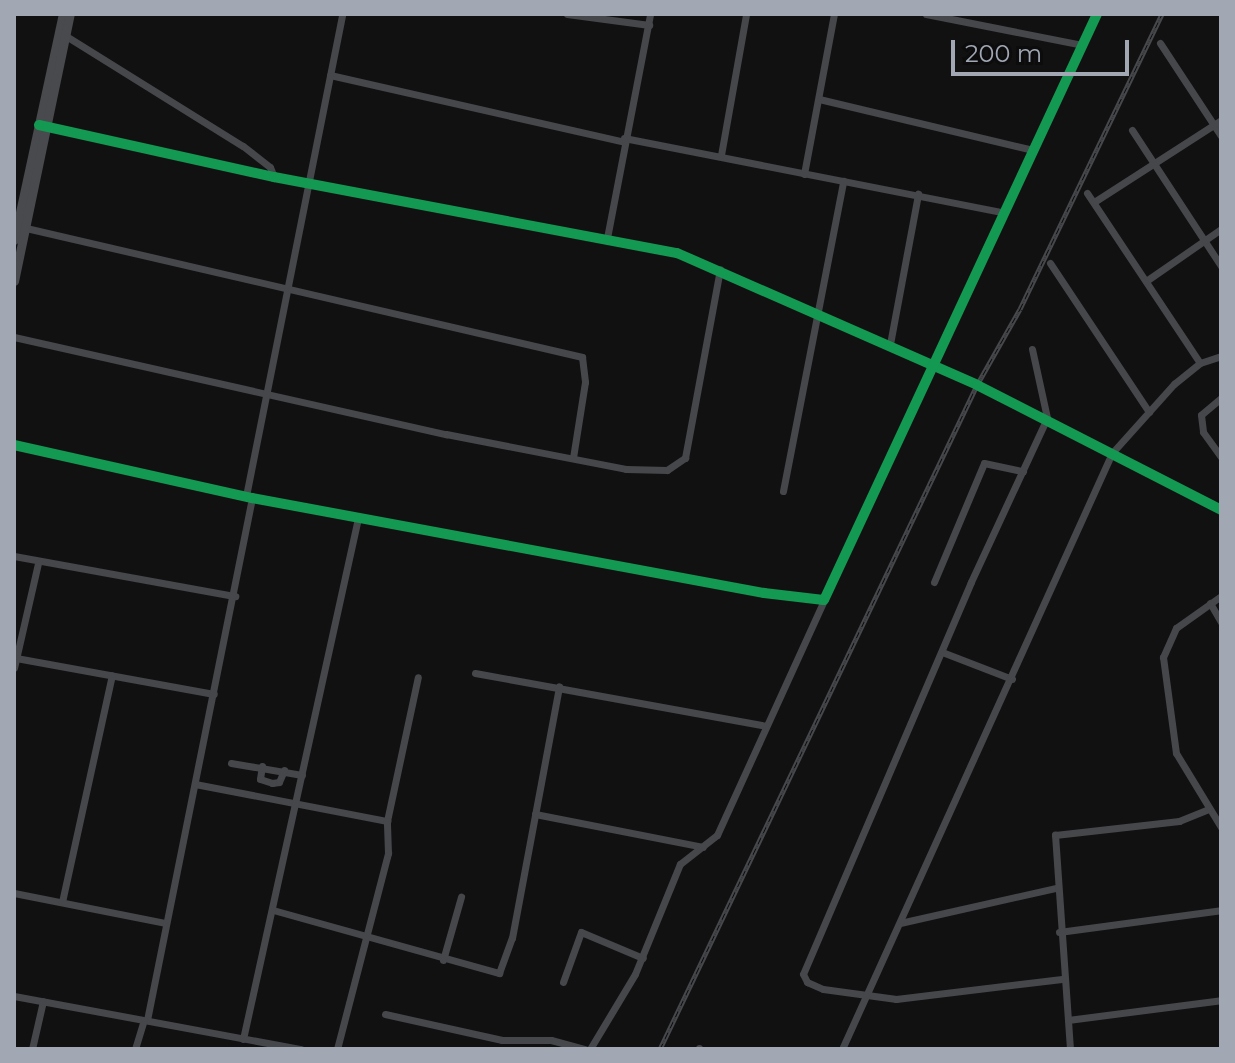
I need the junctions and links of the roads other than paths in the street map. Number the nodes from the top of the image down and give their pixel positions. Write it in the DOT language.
graph roads {
  1 [pos="54,14"];
  2 [pos="68,14"];
  3 [pos="342,14"];
  4 [pos="567,14"];
  5 [pos="650,14"];
  6 [pos="746,14"];
  7 [pos="834,14"];
  8 [pos="932,14"];
  9 [pos="1097,14"];
  10 [pos="648,29"];
  11 [pos="63,31"];
  12 [pos="1160,43"];
  13 [pos="1082,45"];
  14 [pos="330,75"];
  15 [pos="819,99"];
  16 [pos="1217,122"];
  17 [pos="43,126"];
  18 [pos="1132,130"];
  19 [pos="1221,136"];
  20 [pos="624,140"];
  21 [pos="1033,150"];
  22 [pos="721,155"];
  23 [pos="1155,162"];
  24 [pos="804,174"];
  25 [pos="274,177"];
  26 [pos="843,181"];
  27 [pos="311,184"];
  28 [pos="1087,193"];
  29 [pos="918,194"];
  30 [pos="1094,202"];
  31 [pos="1002,212"];
  32 [pos="26,228"];
  33 [pos="1221,229"];
  34 [pos="607,238"];
  35 [pos="1203,239"];
  36 [pos="14,240"];
  37 [pos="1050,263"];
  38 [pos="1221,266"];
  39 [pos="720,269"];
  40 [pos="14,281"];
  41 [pos="1146,281"];
  42 [pos="289,286"];
  43 [pos="821,313"];
  44 [pos="14,337"];
  45 [pos="890,344"];
  46 [pos="1032,349"];
  47 [pos="1221,356"];
  48 [pos="1200,363"];
  49 [pos="932,364"];
  50 [pos="267,392"];
  51 [pos="1221,398"];
  52 [pos="1149,412"];
  53 [pos="1047,418"];
  54 [pos="14,445"];
  55 [pos="1112,453"];
  56 [pos="1221,457"];
  57 [pos="573,458"];
  58 [pos="1023,471"];
  59 [pos="783,491"];
  60 [pos="249,497"];
  61 [pos="1221,510"];
  62 [pos="358,518"];
  63 [pos="14,556"];
  64 [pos="38,563"];
  65 [pos="934,582"];
  66 [pos="235,596"];
  67 [pos="1221,596"];
  68 [pos="824,600"];
  69 [pos="1210,603"];
  70 [pos="1221,622"];
  71 [pos="942,652"];
  72 [pos="16,658"];
  73 [pos="14,668"];
  74 [pos="475,673"];
  75 [pos="112,675"];
  76 [pos="418,677"];
  77 [pos="1012,679"];
  78 [pos="559,686"];
  79 [pos="214,694"];
  80 [pos="766,726"];
  81 [pos="231,763"];
  82 [pos="262,766"];
  83 [pos="284,770"];
  84 [pos="302,775"];
  85 [pos="195,784"];
  86 [pos="296,804"];
  87 [pos="1209,809"];
  88 [pos="535,814"];
  89 [pos="387,821"];
  90 [pos="1221,827"];
  91 [pos="703,847"];
  92 [pos="1055,888"];
  93 [pos="14,893"];
  94 [pos="461,897"];
  95 [pos="62,902"];
  96 [pos="273,910"];
  97 [pos="1221,910"];
  98 [pos="166,923"];
  99 [pos="900,923"];
  100 [pos="1059,932"];
  101 [pos="365,938"];
  102 [pos="643,958"];
  103 [pos="443,960"];
  104 [pos="1062,979"];
  105 [pos="563,982"];
  106 [pos="867,995"];
  107 [pos="14,996"];
  108 [pos="1221,1000"];
  109 [pos="43,1001"];
  110 [pos="385,1014"];
  111 [pos="145,1020"];
  112 [pos="1068,1020"];
  113 [pos="243,1039"];
  114 [pos="32,1049"];
  115 [pos="135,1049"];
  116 [pos="301,1049"];
  117 [pos="337,1049"];
  118 [pos="588,1049"];
  119 [pos="842,1049"];
  120 [pos="1070,1049"];
  1 -- 11 [label="main road"];
  2 -- 11 [label="main road"];
  3 -- 14 [label="street"];
  4 -- 10 [label="street"];
  5 -- 10 [label="street"];
  6 -- 22 [label="street"];
  7 -- 15 [label="street"];
  8 -- 13 [label="street"];
  9 -- 13 [label="street"];
  10 -- 20 [label="street"];
  11 -- 17 [label="main road"];
  11 -- 25 [label="street"];
  12 -- 16 [label="street"];
  13 -- 21 [label="street"];
  14 -- 20 [label="street"];
  14 -- 27 [label="street"];
  15 -- 21 [label="street"];
  15 -- 24 [label="street"];
  16 -- 19 [label="street"];
  16 -- 23 [label="street"];
  17 -- 25 [label="street"];
  17 -- 32 [label="main road"];
  17 -- 36 [label="main road"];
  18 -- 23 [label="street"];
  20 -- 22 [label="street"];
  20 -- 34 [label="street"];
  21 -- 31 [label="street"];
  22 -- 24 [label="street"];
  23 -- 30 [label="street"];
  23 -- 35 [label="street"];
  24 -- 26 [label="street"];
  25 -- 27 [label="street"];
  26 -- 29 [label="street"];
  26 -- 43 [label="street"];
  27 -- 34 [label="street"];
  27 -- 42 [label="street"];
  28 -- 30 [label="street"];
  29 -- 31 [label="street"];
  29 -- 45 [label="street"];
  30 -- 41 [label="street"];
  31 -- 49 [label="street"];
  32 -- 40 [label="main road"];
  32 -- 42 [label="street"];
  33 -- 35 [label="street"];
  34 -- 39 [label="street"];
  35 -- 38 [label="street"];
  35 -- 41 [label="street"];
  37 -- 52 [label="street"];
  39 -- 43 [label="street"];
  39 -- 57 [label="street"];
  41 -- 48 [label="street"];
  42 -- 50 [label="street"];
  42 -- 57 [label="street"];
  43 -- 45 [label="street"];
  43 -- 59 [label="street"];
  44 -- 50 [label="street"];
  45 -- 49 [label="street"];
  46 -- 53 [label="street"];
  47 -- 48 [label="street"];
  48 -- 52 [label="street"];
  49 -- 53 [label="street"];
  49 -- 68 [label="street"];
  50 -- 57 [label="street"];
  50 -- 60 [label="street"];
  51 -- 56 [label="street"];
  52 -- 55 [label="street"];
  53 -- 55 [label="street"];
  53 -- 58 [label="street"];
  54 -- 60 [label="street"];
  55 -- 61 [label="street"];
  55 -- 77 [label="street"];
  58 -- 65 [label="street"];
  58 -- 71 [label="street"];
  60 -- 62 [label="street"];
  60 -- 66 [label="street"];
  62 -- 68 [label="street"];
  62 -- 84 [label="street"];
  63 -- 64 [label="street"];
  64 -- 66 [label="street"];
  64 -- 72 [label="street"];
  66 -- 79 [label="street"];
  67 -- 69 [label="street"];
  68 -- 80 [label="street"];
  69 -- 70 [label="street"];
  69 -- 87 [label="street"];
  71 -- 77 [label="street"];
  71 -- 106 [label="street"];
  72 -- 73 [label="street"];
  72 -- 75 [label="street"];
  74 -- 78 [label="street"];
  75 -- 79 [label="street"];
  75 -- 95 [label="street"];
  76 -- 89 [label="street"];
  77 -- 99 [label="street"];
  78 -- 80 [label="street"];
  78 -- 88 [label="street"];
  79 -- 85 [label="street"];
  80 -- 91 [label="street"];
  81 -- 82 [label="street"];
  82 -- 83 [label="street"];
  82 -- 83 [label="street"];
  83 -- 84 [label="street"];
  84 -- 86 [label="street"];
  85 -- 86 [label="street"];
  85 -- 98 [label="street"];
  86 -- 89 [label="street"];
  86 -- 96 [label="street"];
  87 -- 90 [label="street"];
  87 -- 92 [label="street"];
  88 -- 91 [label="street"];
  88 -- 103 [label="street"];
  89 -- 101 [label="street"];
  91 -- 102 [label="street"];
  92 -- 99 [label="street"];
  92 -- 100 [label="street"];
  93 -- 95 [label="street"];
  94 -- 103 [label="street"];
  95 -- 98 [label="street"];
  96 -- 101 [label="street"];
  96 -- 113 [label="street"];
  97 -- 100 [label="street"];
  98 -- 111 [label="street"];
  99 -- 106 [label="street"];
  100 -- 104 [label="street"];
  101 -- 103 [label="street"];
  101 -- 117 [label="street"];
  102 -- 105 [label="street"];
  102 -- 118 [label="street"];
  104 -- 106 [label="street"];
  104 -- 112 [label="street"];
  106 -- 119 [label="street"];
  107 -- 109 [label="street"];
  108 -- 112 [label="street"];
  109 -- 111 [label="street"];
  109 -- 114 [label="street"];
  110 -- 118 [label="street"];
  111 -- 113 [label="street"];
  111 -- 115 [label="street"];
  112 -- 120 [label="street"];
  113 -- 116 [label="street"];
}
